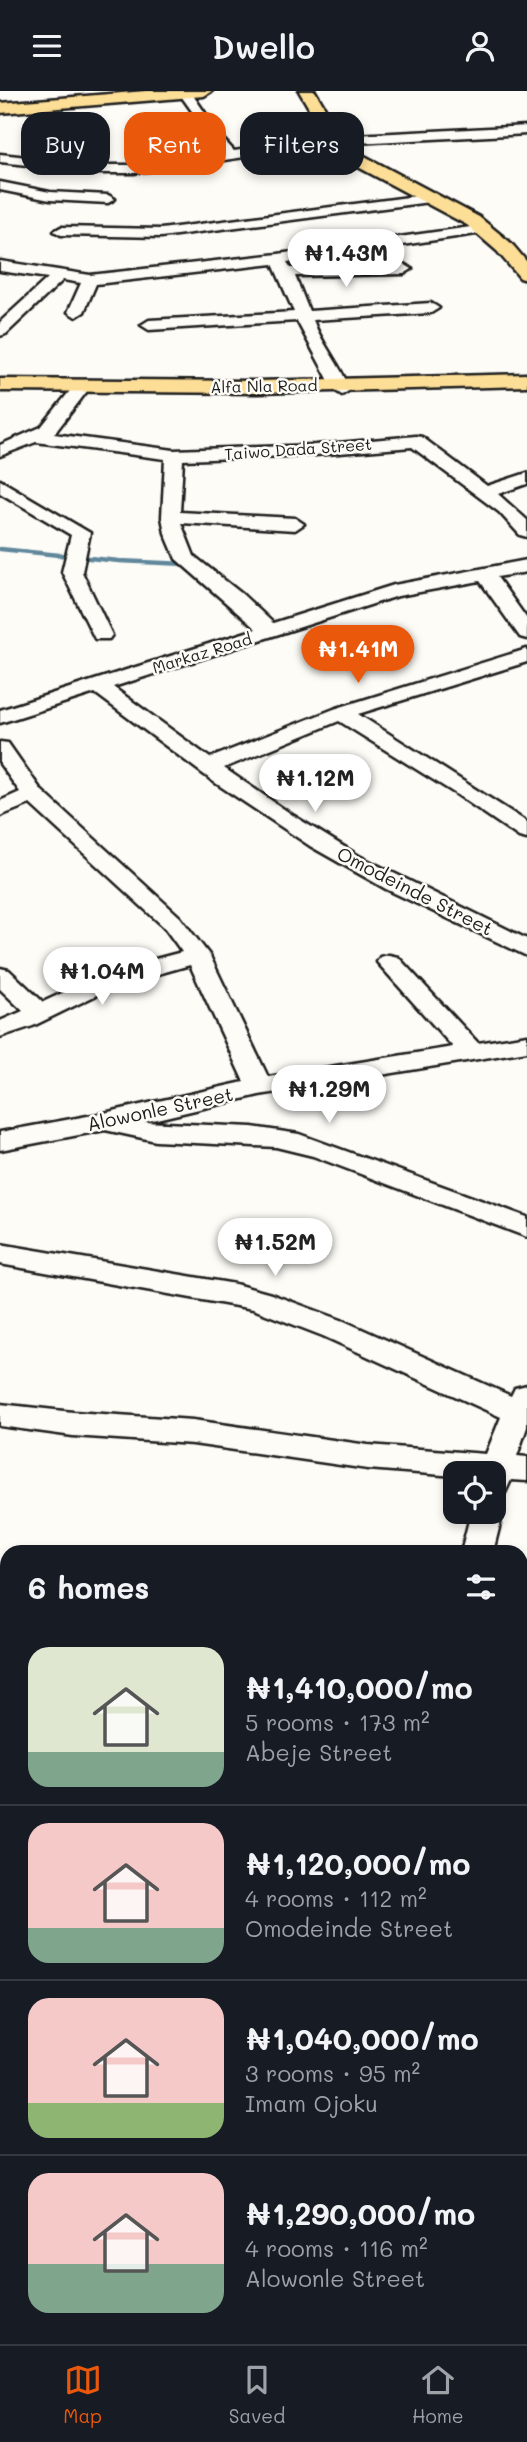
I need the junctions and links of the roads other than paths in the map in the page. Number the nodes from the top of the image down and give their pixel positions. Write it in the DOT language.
graph roads {
  1 [pos="204,91"];
  2 [pos="307,91"];
  3 [pos="185,93"];
  4 [pos="0,108"];
  5 [pos="320,112"];
  6 [pos="525,134"];
  7 [pos="364,140"];
  8 [pos="240,155"];
  9 [pos="232,156"];
  10 [pos="0,158"];
  11 [pos="21,160"];
  12 [pos="364,164"];
  13 [pos="110,169"];
  14 [pos="0,186"];
  15 [pos="432,198"];
  16 [pos="108,199"];
  17 [pos="68,214"];
  18 [pos="155,215"];
  19 [pos="485,229"];
  20 [pos="162,233"];
  21 [pos="53,246"];
  22 [pos="0,266"];
  23 [pos="282,266"];
  24 [pos="404,269"];
  25 [pos="527,274"];
  26 [pos="60,275"];
  27 [pos="90,280"];
  28 [pos="12,300"];
  29 [pos="31,304"];
  30 [pos="431,308"];
  31 [pos="76,312"];
  32 [pos="303,314"];
  33 [pos="149,325"];
  34 [pos="0,330"];
  35 [pos="527,382"];
  36 [pos="341,387"];
  37 [pos="0,388"];
  38 [pos="81,388"];
  39 [pos="38,437"];
  40 [pos="0,451"];
  41 [pos="174,455"];
  42 [pos="527,478"];
  43 [pos="0,485"];
  44 [pos="485,493"];
  45 [pos="171,517"];
  46 [pos="295,524"];
  47 [pos="526,529"];
  48 [pos="527,566"];
  49 [pos="485,574"];
  50 [pos="271,632"];
  51 [pos="527,633"];
  52 [pos="102,635"];
  53 [pos="527,655"];
  54 [pos="98,686"];
  55 [pos="341,713"];
  56 [pos="0,717"];
  57 [pos="0,748"];
  58 [pos="208,766"];
  59 [pos="33,795"];
  60 [pos="0,809"];
  61 [pos="527,832"];
  62 [pos="527,949"];
  63 [pos="198,956"];
  64 [pos="389,962"];
  65 [pos="0,975"];
  66 [pos="40,1013"];
  67 [pos="0,1029"];
  68 [pos="527,1043"];
  69 [pos="472,1052"];
  70 [pos="260,1087"];
  71 [pos="104,1122"];
  72 [pos="0,1141"];
  73 [pos="527,1227"];
  74 [pos="0,1254"];
  75 [pos="522,1403"];
  76 [pos="0,1415"];
  77 [pos="443,1466"];
  78 [pos="506,1474"];
  79 [pos="484,1524"];
  80 [pos="479,1545"];
  1 -- 3 [label="main road"];
  2 -- 5 [label="main road"];
  3 -- 4 [label="main road"];
  3 -- 9 [label="street"];
  6 -- 7 [label="street"];
  8 -- 9 [label="street"];
  9 -- 13 [label="street"];
  10 -- 11 [label="street"];
  12 -- 15 [label="main road"];
  14 -- 17 [label="street"];
  15 -- 19 [label="main road"];
  15 -- 20 [label="street"];
  16 -- 17 [label="street"];
  17 -- 20 [label="street"];
  17 -- 21 [label="street"];
  18 -- 20 [label="street"];
  19 -- 23 [label="street"];
  19 -- 25 [label="main road"];
  22 -- 26 [label="street"];
  23 -- 24 [label="street"];
  23 -- 27 [label="street"];
  23 -- 32 [label="street"];
  26 -- 27 [label="street"];
  26 -- 29 [label="street"];
  27 -- 31 [label="street"];
  28 -- 29 [label="street"];
  29 -- 34 [label="street"];
  30 -- 32 [label="street"];
  32 -- 33 [label="street"];
  32 -- 36 [label="street"];
  35 -- 36 [label="main road, Alfa Nla Road"];
  36 -- 38 [label="main road, Alfa Nla Road"];
  37 -- 38 [label="main road, Alfa Nla Road"];
  38 -- 39 [label="street"];
  39 -- 40 [label="street"];
  39 -- 41 [label="street, Taiwo Dada Street"];
  41 -- 44 [label="street, Taiwo Dada Street"];
  41 -- 45 [label="street"];
  42 -- 44 [label="street"];
  43 -- 52 [label="street"];
  44 -- 47 [label="street, Taiwo Dada Street"];
  45 -- 46 [label="street"];
  45 -- 50 [label="street"];
  48 -- 49 [label="street, Markaz Road"];
  49 -- 50 [label="street, Markaz Road"];
  49 -- 51 [label="street"];
  50 -- 54 [label="street, Markaz Road"];
  53 -- 55 [label="street"];
  54 -- 56 [label="street, Markaz Road"];
  54 -- 58 [label="street, Omodeinde Street"];
  55 -- 58 [label="street"];
  55 -- 61 [label="street"];
  57 -- 59 [label="street"];
  58 -- 62 [label="street, Omodeinde Street"];
  59 -- 60 [label="street"];
  59 -- 63 [label="street"];
  63 -- 66 [label="street"];
  63 -- 70 [label="street"];
  64 -- 69 [label="street"];
  65 -- 66 [label="street"];
  66 -- 67 [label="street"];
  68 -- 69 [label="street, Alowonle Street"];
  69 -- 70 [label="street, Alowonle Street"];
  70 -- 71 [label="street, Alowonle Street"];
  71 -- 72 [label="street, Alowonle Street"];
  71 -- 73 [label="street"];
  74 -- 75 [label="street"];
  75 -- 78 [label="street"];
  76 -- 77 [label="street"];
  79 -- 80 [label="street"];
}
